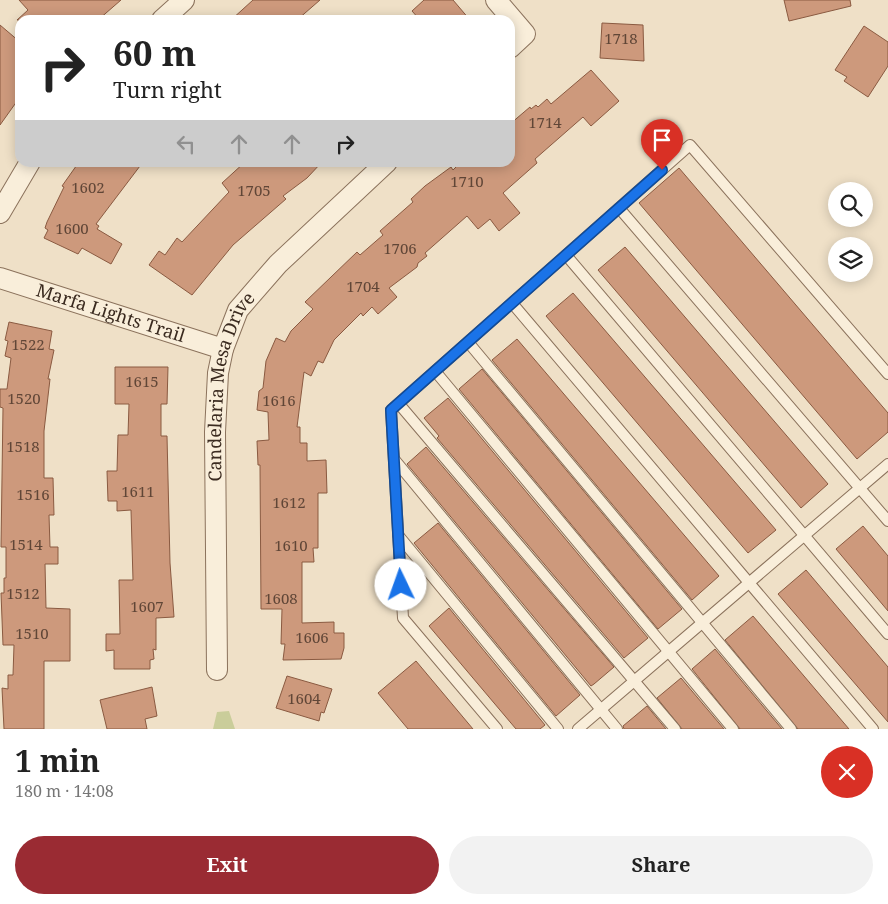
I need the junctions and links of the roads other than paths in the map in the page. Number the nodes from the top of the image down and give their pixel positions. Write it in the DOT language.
graph roads {
  1 [pos="184,0"];
  2 [pos="496,0"];
  3 [pos="168,15"];
  4 [pos="509,15"];
  5 [pos="515,22"];
  6 [pos="515,43"];
  7 [pos="27,167"];
  8 [pos="382,167"];
  9 [pos="619,208"];
  10 [pos="0,214"];
  11 [pos="566,255"];
  12 [pos="0,278"];
  13 [pos="512,303"];
  14 [pos="468,342"];
  15 [pos="223,349"];
  16 [pos="435,371"];
  17 [pos="888,374"];
  18 [pos="398,404"];
  19 [pos="394,459"];
  20 [pos="888,464"];
  21 [pos="860,488"];
  22 [pos="888,521"];
  23 [pos="398,535"];
  24 [pos="803,536"];
  25 [pos="750,582"];
  26 [pos="702,623"];
  27 [pos="888,634"];
  28 [pos="668,652"];
  29 [pos="217,670"];
  30 [pos="634,681"];
  31 [pos="601,710"];
  32 [pos="497,729"];
  33 [pos="558,729"];
  34 [pos="578,729"];
  35 [pos="617,729"];
  36 [pos="675,729"];
  37 [pos="733,729"];
  38 [pos="791,729"];
  39 [pos="873,729"];
  1 -- 3 [label="street"];
  2 -- 4 [label="street"];
  5 -- 6 [label="street"];
  7 -- 10 [label="street"];
  8 -- 15 [label="street, Candelaria Mesa Drive"];
  9 -- 11 [label="lane"];
  9 -- 17 [label="lane"];
  9 -- 21 [label="lane"];
  11 -- 13 [label="lane"];
  11 -- 24 [label="lane"];
  12 -- 15 [label="street, Marfa Lights Trail"];
  13 -- 14 [label="lane"];
  13 -- 25 [label="lane"];
  14 -- 16 [label="lane"];
  14 -- 26 [label="lane"];
  15 -- 29 [label="street, Candelaria Mesa Drive"];
  16 -- 18 [label="lane"];
  16 -- 28 [label="lane"];
  18 -- 19 [label="lane"];
  18 -- 30 [label="lane"];
  19 -- 23 [label="lane"];
  19 -- 31 [label="lane"];
  20 -- 21 [label="lane"];
  21 -- 22 [label="lane"];
  21 -- 24 [label="lane"];
  23 -- 32 [label="lane"];
  23 -- 33 [label="lane"];
  24 -- 25 [label="lane"];
  24 -- 27 [label="lane"];
  25 -- 26 [label="lane"];
  25 -- 39 [label="lane"];
  26 -- 28 [label="lane"];
  26 -- 38 [label="lane"];
  28 -- 30 [label="lane"];
  28 -- 37 [label="lane"];
  30 -- 31 [label="lane"];
  30 -- 36 [label="lane"];
  31 -- 34 [label="lane"];
  31 -- 35 [label="lane"];
}
